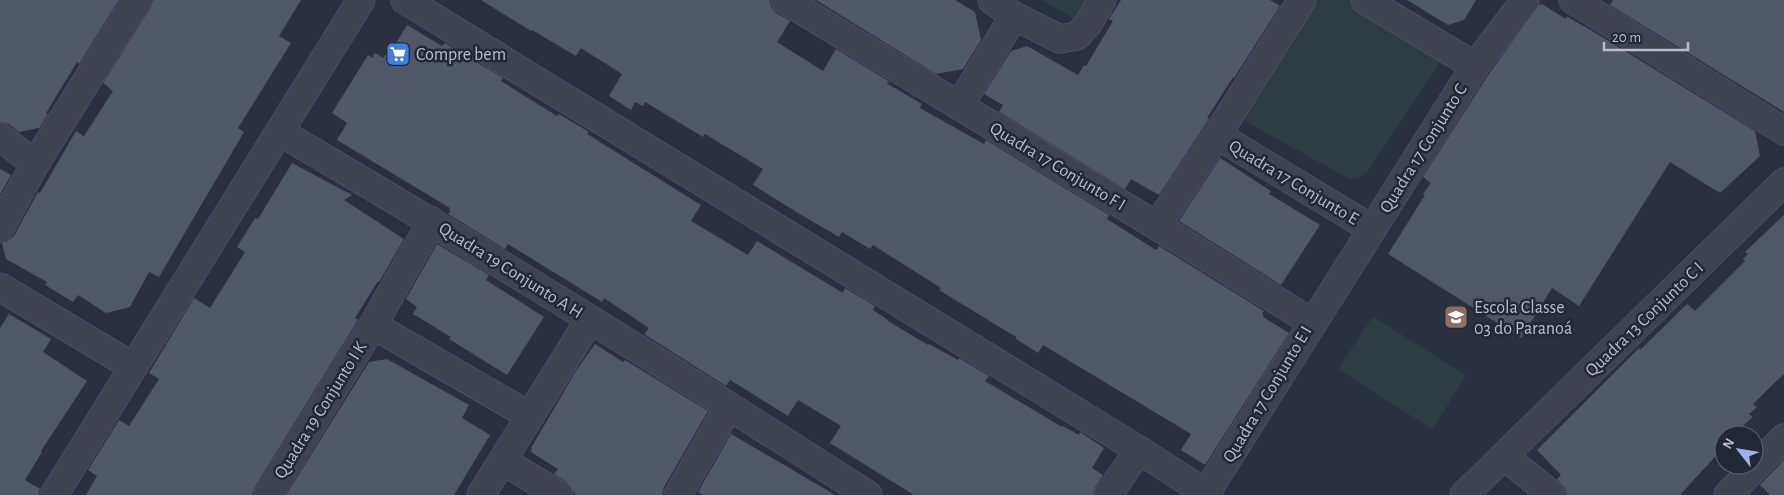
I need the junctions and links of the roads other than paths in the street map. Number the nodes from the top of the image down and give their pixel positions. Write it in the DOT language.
graph roads {
  1 [pos="137,0"];
  2 [pos="360,0"];
  3 [pos="405,0"];
  4 [pos="785,0"];
  5 [pos="992,0"];
  6 [pos="1102,0"];
  7 [pos="1302,0"];
  8 [pos="1366,0"];
  9 [pos="1525,0"];
  10 [pos="1573,0"];
  11 [pos="1014,16"];
  12 [pos="1475,66"];
  13 [pos="959,106"];
  14 [pos="1784,130"];
  15 [pos="280,132"];
  16 [pos="1217,135"];
  17 [pos="0,137"];
  18 [pos="35,164"];
  19 [pos="1784,182"];
  20 [pos="432,221"];
  21 [pos="1157,226"];
  22 [pos="0,228"];
  23 [pos="1372,229"];
  24 [pos="0,287"];
  25 [pos="590,319"];
  26 [pos="1313,323"];
  27 [pos="373,325"];
  28 [pos="132,366"];
  29 [pos="729,406"];
  30 [pos="530,416"];
  31 [pos="1784,438"];
  32 [pos="1139,450"];
  33 [pos="1504,456"];
  34 [pos="502,461"];
  35 [pos="1208,494"];
  36 [pos="54,495"];
  37 [pos="268,495"];
  38 [pos="481,495"];
  39 [pos="558,495"];
  40 [pos="678,495"];
  41 [pos="868,495"];
  42 [pos="1108,495"];
  43 [pos="1464,495"];
  44 [pos="1552,495"];
  45 [pos="1728,495"];
  1 -- 18 [label="street"];
  2 -- 15 [label="street"];
  3 -- 32 [label="street"];
  4 -- 13 [label="street, Quadra 17 Conjunto F I"];
  5 -- 11 [label="street"];
  6 -- 11 [label="street"];
  7 -- 16 [label="street"];
  8 -- 12 [label="street"];
  9 -- 12 [label="street, Quadra 17 Conjunto C"];
  10 -- 14 [label="street"];
  11 -- 13 [label="street"];
  12 -- 23 [label="street, Quadra 17 Conjunto C"];
  13 -- 21 [label="street, Quadra 17 Conjunto F I"];
  15 -- 20 [label="street, Quadra 19 Conjunto A H"];
  15 -- 28 [label="street"];
  16 -- 21 [label="street"];
  16 -- 23 [label="street, Quadra 17 Conjunto E"];
  17 -- 18 [label="street"];
  18 -- 22 [label="street"];
  19 -- 33 [label="street, Quadra 13 Conjunto C I"];
  20 -- 25 [label="street, Quadra 19 Conjunto A H"];
  20 -- 27 [label="street, Quadra 19 Conjunto I K"];
  21 -- 26 [label="street, Quadra 17 Conjunto E I"];
  23 -- 26 [label="street, Quadra 17 Conjunto C"];
  24 -- 28 [label="street"];
  25 -- 29 [label="street, Quadra 19 Conjunto A H"];
  25 -- 30 [label="street"];
  26 -- 35 [label="street, Quadra 17 Conjunto E I"];
  27 -- 30 [label="street"];
  27 -- 37 [label="street, Quadra 19 Conjunto I K"];
  28 -- 36 [label="street"];
  29 -- 40 [label="street"];
  29 -- 41 [label="street, Quadra 19 Conjunto A H"];
  30 -- 34 [label="street"];
  31 -- 45 [label="street"];
  32 -- 35 [label="street"];
  32 -- 42 [label="street"];
  33 -- 43 [label="street, Quadra 13 Conjunto C I"];
  33 -- 44 [label="street"];
  34 -- 38 [label="street"];
  34 -- 39 [label="street"];
}
